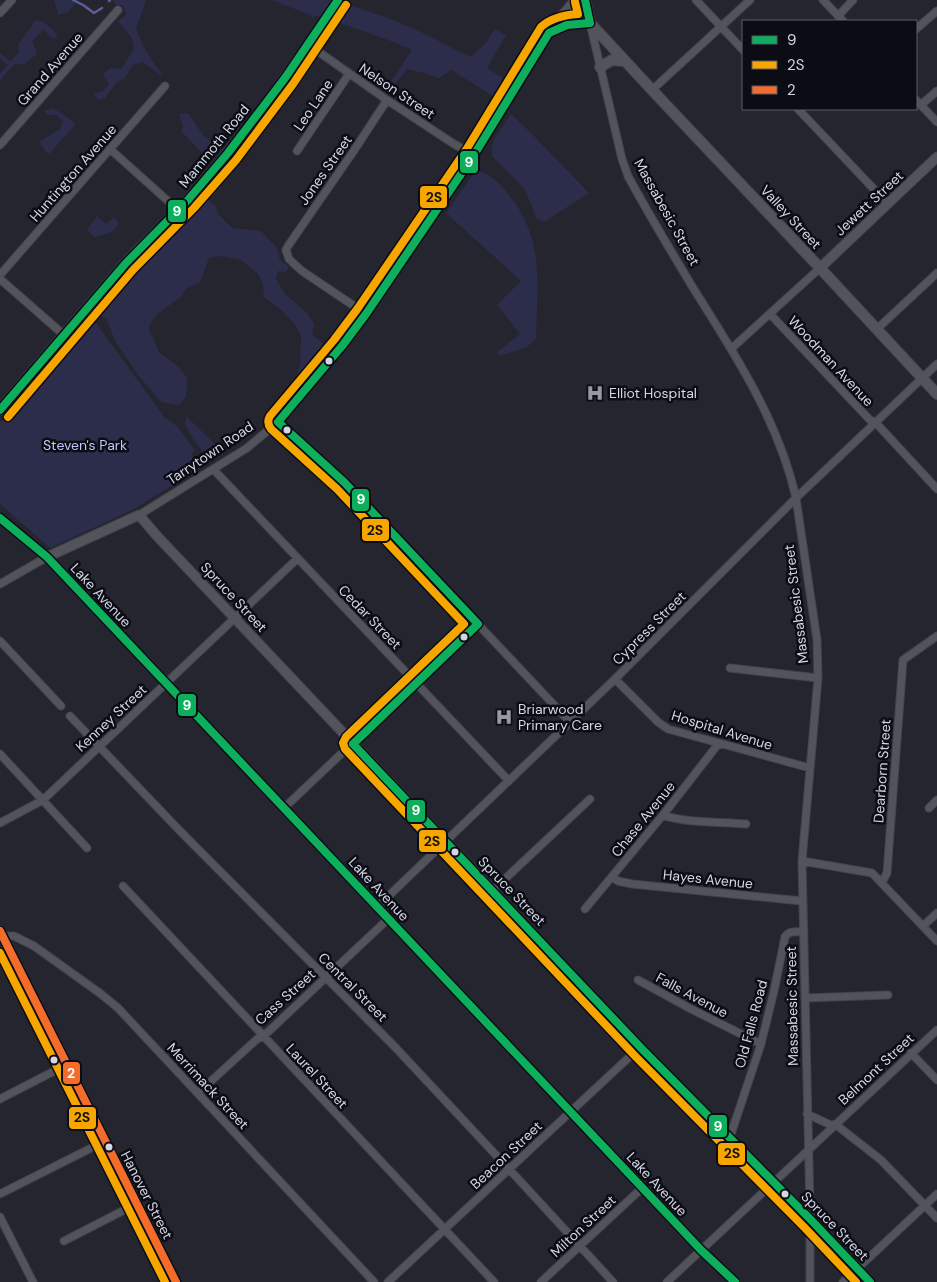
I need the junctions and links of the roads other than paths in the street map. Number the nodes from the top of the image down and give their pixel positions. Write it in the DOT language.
graph roads {
  1 [pos="12,0"];
  2 [pos="338,0"];
  3 [pos="574,0"];
  4 [pos="585,0"];
  5 [pos="696,0"];
  6 [pos="750,0"];
  7 [pos="823,0"];
  8 [pos="853,0"];
  9 [pos="118,10"];
  10 [pos="937,11"];
  11 [pos="0,13"];
  12 [pos="841,19"];
  13 [pos="590,23"];
  14 [pos="722,27"];
  15 [pos="917,28"];
  16 [pos="549,33"];
  17 [pos="309,45"];
  18 [pos="742,49"];
  19 [pos="624,60"];
  20 [pos="600,67"];
  21 [pos="349,74"];
  22 [pos="165,86"];
  23 [pos="652,90"];
  24 [pos="937,90"];
  25 [pos="387,100"];
  26 [pos="918,102"];
  27 [pos="799,110"];
  28 [pos="937,122"];
  29 [pos="0,145"];
  30 [pos="110,149"];
  31 [pos="296,151"];
  32 [pos="474,155"];
  33 [pos="937,157"];
  34 [pos="888,204"];
  35 [pos="178,210"];
  36 [pos="820,268"];
  37 [pos="937,273"];
  38 [pos="0,277"];
  39 [pos="366,314"];
  40 [pos="770,314"];
  41 [pos="877,329"];
  42 [pos="64,335"];
  43 [pos="731,349"];
  44 [pos="937,364"];
  45 [pos="922,378"];
  46 [pos="937,394"];
  47 [pos="0,410"];
  48 [pos="278,422"];
  49 [pos="876,423"];
  50 [pos="214,470"];
  51 [pos="937,489"];
  52 [pos="796,498"];
  53 [pos="139,515"];
  54 [pos="0,518"];
  55 [pos="47,558"];
  56 [pos="297,559"];
  57 [pos="0,584"];
  58 [pos="234,618"];
  59 [pos="478,624"];
  60 [pos="937,636"];
  61 [pos="0,642"];
  62 [pos="730,668"];
  63 [pos="818,678"];
  64 [pos="615,679"];
  65 [pos="415,683"];
  66 [pos="166,684"];
  67 [pos="61,706"];
  68 [pos="70,716"];
  69 [pos="570,722"];
  70 [pos="719,743"];
  71 [pos="353,744"];
  72 [pos="100,746"];
  73 [pos="0,754"];
  74 [pos="810,768"];
  75 [pos="509,781"];
  76 [pos="590,799"];
  77 [pos="43,800"];
  78 [pos="937,800"];
  79 [pos="284,808"];
  80 [pos="928,808"];
  81 [pos="663,815"];
  82 [pos="0,823"];
  83 [pos="746,824"];
  84 [pos="446,842"];
  85 [pos="87,848"];
  86 [pos="802,861"];
  87 [pos="612,877"];
  88 [pos="882,882"];
  89 [pos="123,886"];
  90 [pos="492,891"];
  91 [pos="802,901"];
  92 [pos="377,908"];
  93 [pos="586,909"];
  94 [pos="937,913"];
  95 [pos="388,918"];
  96 [pos="923,926"];
  97 [pos="804,932"];
  98 [pos="1,934"];
  99 [pos="937,941"];
  100 [pos="326,978"];
  101 [pos="638,980"];
  102 [pos="888,995"];
  103 [pos="805,998"];
  104 [pos="937,1030"];
  105 [pos="263,1035"];
  106 [pos="761,1044"];
  107 [pos="640,1047"];
  108 [pos="912,1053"];
  109 [pos="66,1065"];
  110 [pos="937,1080"];
  111 [pos="198,1093"];
  112 [pos="0,1099"];
  113 [pos="571,1112"];
  114 [pos="808,1114"];
  115 [pos="834,1125"];
  116 [pos="730,1137"];
  117 [pos="105,1142"];
  118 [pos="809,1149"];
  119 [pos="509,1169"];
  120 [pos="774,1183"];
  121 [pos="642,1188"];
  122 [pos="0,1194"];
  123 [pos="937,1194"];
  124 [pos="136,1204"];
  125 [pos="925,1205"];
  126 [pos="0,1217"];
  127 [pos="937,1218"];
  128 [pos="810,1220"];
  129 [pos="444,1230"];
  130 [pos="64,1241"];
  131 [pos="580,1246"];
  132 [pos="700,1250"];
  133 [pos="857,1269"];
  134 [pos="33,1282"];
  135 [pos="175,1282"];
  136 [pos="374,1282"];
  137 [pos="388,1282"];
  138 [pos="494,1282"];
  139 [pos="542,1282"];
  140 [pos="613,1282"];
  141 [pos="667,1282"];
  142 [pos="735,1282"];
  143 [pos="810,1282"];
  144 [pos="843,1282"];
  145 [pos="870,1282"];
  1 -- 11 [label="street"];
  2 -- 17 [label="main road, Mammoth Road"];
  3 -- 16 [label="street, Tarrytown Road"];
  4 -- 13 [label="main road, Massabesic Street"];
  5 -- 14 [label="street"];
  6 -- 14 [label="street"];
  7 -- 12 [label="street"];
  8 -- 12 [label="street"];
  9 -- 29 [label="street, Grand Avenue"];
  10 -- 15 [label="street"];
  13 -- 16 [label="street"];
  13 -- 19 [label="main road, Valley Street"];
  13 -- 20 [label="street, Massabesic Street"];
  14 -- 18 [label="street"];
  14 -- 23 [label="street"];
  16 -- 32 [label="street, Tarrytown Road"];
  17 -- 21 [label="street, Nelson Street"];
  17 -- 35 [label="main road, Mammoth Road"];
  19 -- 20 [label="main road"];
  19 -- 23 [label="main road, Valley Street"];
  20 -- 43 [label="street, Massabesic Street"];
  21 -- 25 [label="street, Nelson Street"];
  21 -- 31 [label="street, Leo Lane"];
  22 -- 30 [label="street, Huntington Avenue"];
  23 -- 36 [label="main road, Valley Street"];
  24 -- 26 [label="street"];
  25 -- 32 [label="street, Nelson Street"];
  25 -- 39 [label="street, Jones Street"];
  26 -- 28 [label="street"];
  27 -- 34 [label="street"];
  30 -- 35 [label="street"];
  30 -- 38 [label="street, Huntington Avenue"];
  32 -- 39 [label="street, Tarrytown Road"];
  33 -- 34 [label="street, Jewett Street"];
  34 -- 36 [label="street, Jewett Street"];
  35 -- 42 [label="main road, Mammoth Road"];
  36 -- 40 [label="street, Jewett Street"];
  36 -- 41 [label="main road, Valley Street"];
  37 -- 41 [label="street"];
  38 -- 42 [label="street"];
  39 -- 48 [label="street, Tarrytown Road"];
  40 -- 43 [label="street, Jewett Street"];
  40 -- 49 [label="street, Woodman Avenue"];
  41 -- 45 [label="main road, Valley Street"];
  42 -- 47 [label="main road, Mammoth Road"];
  43 -- 52 [label="street, Massabesic Street"];
  44 -- 45 [label="street, Cypress Street"];
  45 -- 46 [label="main road, Valley Street"];
  45 -- 49 [label="street, Cypress Street"];
  48 -- 50 [label="street, Tarrytown Road"];
  48 -- 59 [label="street"];
  49 -- 51 [label="street, Woodman Avenue"];
  49 -- 52 [label="street, Cypress Street"];
  50 -- 53 [label="street, Tarrytown Road"];
  50 -- 56 [label="street, Cedar Street"];
  52 -- 63 [label="street, Massabesic Street"];
  52 -- 64 [label="street, Cypress Street"];
  53 -- 55 [label="street, Tarrytown Road"];
  53 -- 58 [label="street, Spruce Street"];
  54 -- 55 [label="street, Lake Avenue"];
  55 -- 57 [label="street, Tarrytown Road"];
  55 -- 66 [label="street, Lake Avenue"];
  56 -- 58 [label="street, Kenney Street"];
  56 -- 65 [label="street, Cedar Street"];
  58 -- 66 [label="street, Kenney Street"];
  58 -- 71 [label="street, Spruce Street"];
  59 -- 65 [label="street"];
  59 -- 69 [label="street"];
  60 -- 88 [label="street, Dearborn Street"];
  61 -- 67 [label="street"];
  62 -- 63 [label="street"];
  63 -- 74 [label="street, Massabesic Street"];
  64 -- 69 [label="street, Cypress Street"];
  64 -- 70 [label="street, Hospital Avenue"];
  65 -- 71 [label="street"];
  65 -- 75 [label="street, Cedar Street"];
  66 -- 72 [label="street, Kenney Street"];
  66 -- 79 [label="street, Lake Avenue"];
  68 -- 72 [label="street, Central Street"];
  69 -- 75 [label="street, Cypress Street"];
  70 -- 74 [label="street, Hospital Avenue"];
  70 -- 81 [label="street, Chase Avenue"];
  71 -- 79 [label="street"];
  71 -- 84 [label="street, Spruce Street"];
  72 -- 77 [label="street, Kenney Street"];
  72 -- 100 [label="street, Central Street"];
  73 -- 77 [label="street"];
  74 -- 86 [label="street, Massabesic Street"];
  75 -- 84 [label="street, Cypress Street"];
  76 -- 90 [label="street"];
  77 -- 82 [label="street, Kenney Street"];
  77 -- 85 [label="street"];
  78 -- 80 [label="street"];
  79 -- 92 [label="street, Lake Avenue"];
  81 -- 83 [label="street"];
  81 -- 87 [label="street, Chase Avenue"];
  84 -- 90 [label="street, Spruce Street"];
  84 -- 92 [label="street, Cypress Street"];
  86 -- 88 [label="street"];
  86 -- 91 [label="street, Massabesic Street"];
  87 -- 91 [label="street, Hayes Avenue"];
  87 -- 93 [label="street, Chase Avenue"];
  88 -- 96 [label="street"];
  89 -- 105 [label="street, Laurel Street"];
  90 -- 107 [label="street, Spruce Street"];
  91 -- 97 [label="street, Massabesic Street"];
  92 -- 95 [label="street, Lake Avenue"];
  94 -- 96 [label="street"];
  95 -- 100 [label="street, Cass Street"];
  95 -- 113 [label="street, Lake Avenue"];
  96 -- 99 [label="street"];
  97 -- 103 [label="street, Massabesic Street"];
  97 -- 106 [label="street, Old Falls Road"];
  98 -- 109 [label="street, Hanover Street"];
  98 -- 111 [label="street, Merrimack Street"];
  100 -- 105 [label="street, Cass Street"];
  100 -- 119 [label="street, Central Street"];
  101 -- 106 [label="street, Falls Avenue"];
  102 -- 103 [label="street"];
  103 -- 114 [label="street, Massabesic Street"];
  104 -- 108 [label="street, Belmont Street"];
  105 -- 111 [label="street, Cass Street"];
  105 -- 129 [label="street, Laurel Street"];
  106 -- 116 [label="street, Old Falls Road"];
  107 -- 113 [label="street, Beacon Street"];
  107 -- 116 [label="street, Spruce Street"];
  108 -- 110 [label="street"];
  108 -- 115 [label="street, Belmont Street"];
  109 -- 112 [label="street"];
  109 -- 117 [label="street, Hanover Street"];
  111 -- 136 [label="street, Merrimack Street"];
  113 -- 119 [label="street, Beacon Street"];
  113 -- 121 [label="street, Lake Avenue"];
  114 -- 115 [label="street"];
  114 -- 118 [label="street, Massabesic Street"];
  115 -- 118 [label="street, Belmont Street"];
  115 -- 125 [label="street"];
  116 -- 120 [label="street, Spruce Street"];
  117 -- 122 [label="street"];
  117 -- 124 [label="street, Hanover Street"];
  118 -- 120 [label="street, Belmont Street"];
  118 -- 128 [label="street, Massabesic Street"];
  119 -- 129 [label="street, Beacon Street"];
  119 -- 131 [label="street, Central Street"];
  120 -- 128 [label="street, Spruce Street"];
  120 -- 132 [label="street, Belmont Street"];
  121 -- 131 [label="street, Milton Street"];
  121 -- 132 [label="street, Lake Avenue"];
  123 -- 125 [label="street"];
  124 -- 130 [label="street"];
  124 -- 135 [label="street, Hanover Street"];
  125 -- 127 [label="street"];
  125 -- 133 [label="street"];
  126 -- 134 [label="street"];
  128 -- 133 [label="street, Spruce Street"];
  128 -- 143 [label="street, Massabesic Street"];
  129 -- 137 [label="street, Beacon Street"];
  129 -- 138 [label="street, Laurel Street"];
  131 -- 139 [label="street, Milton Street"];
  131 -- 140 [label="street, Central Street"];
  132 -- 141 [label="street, Belmont Street"];
  132 -- 142 [label="street, Lake Avenue"];
  133 -- 144 [label="street"];
  133 -- 145 [label="street, Spruce Street"];
}
